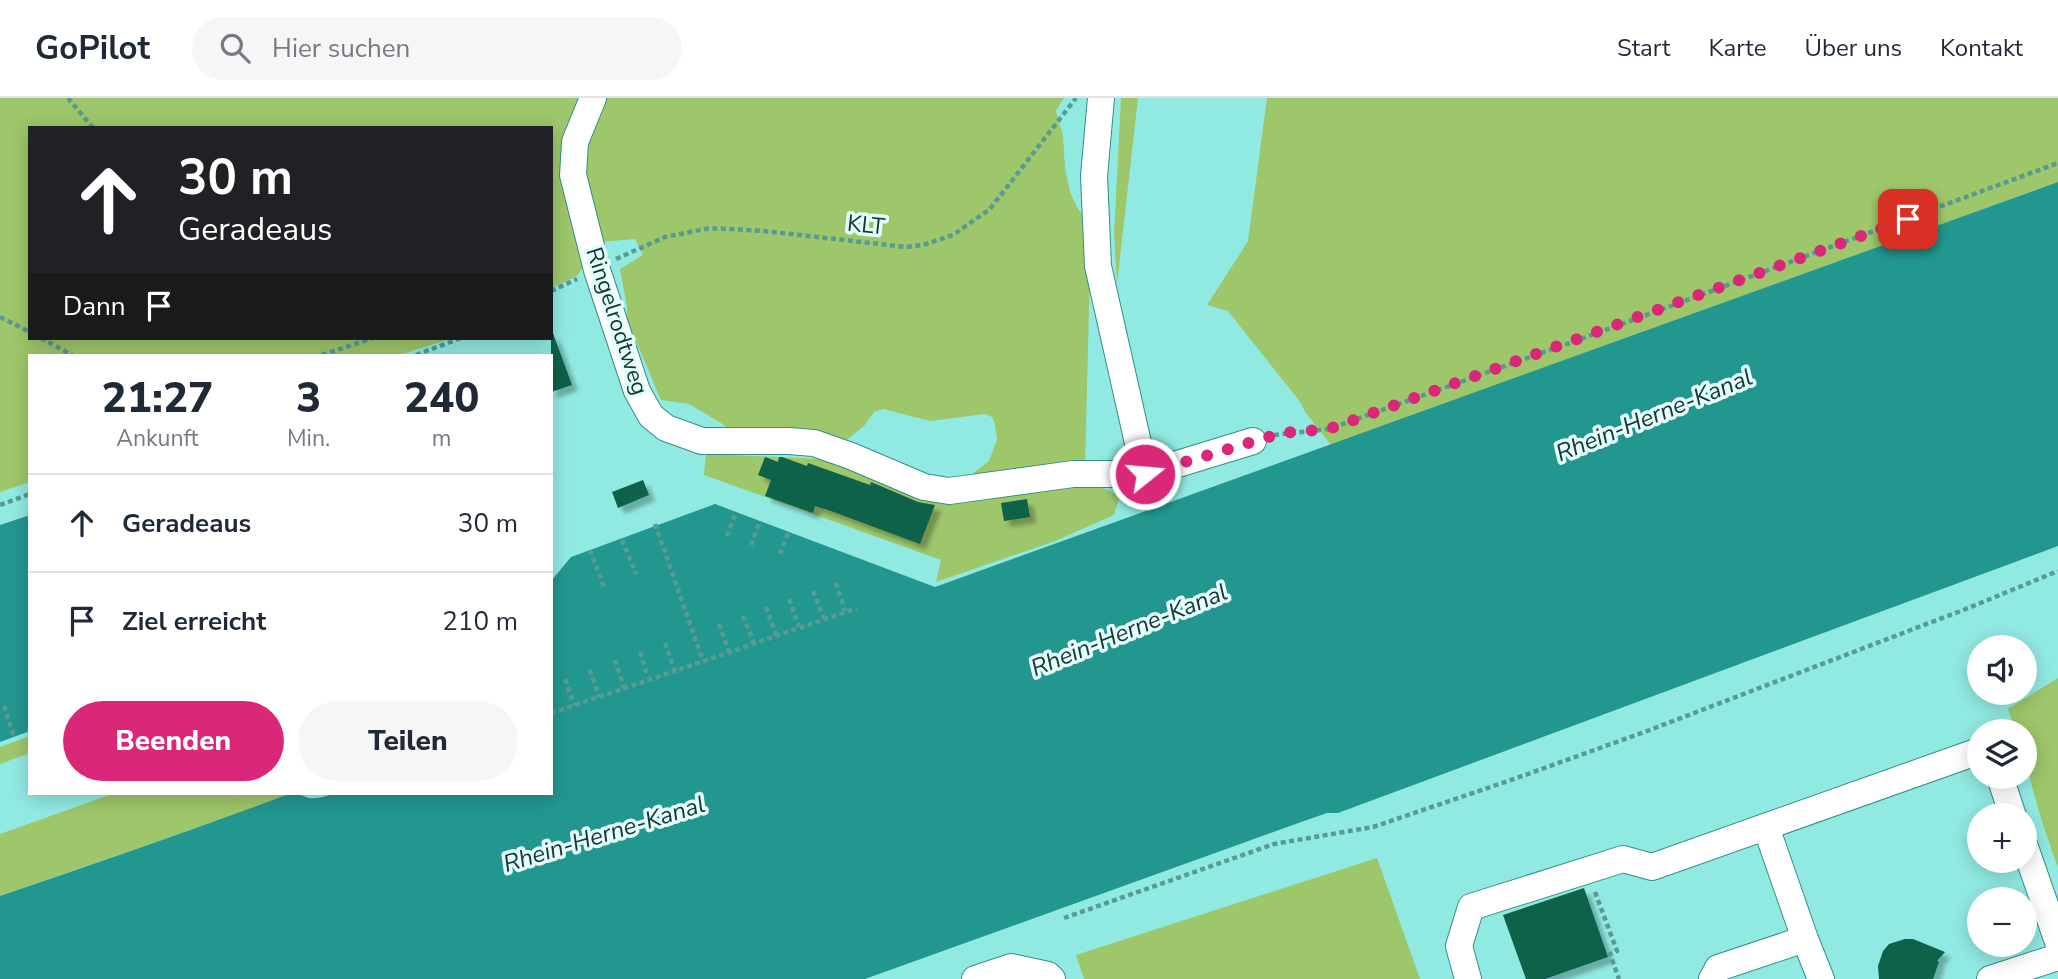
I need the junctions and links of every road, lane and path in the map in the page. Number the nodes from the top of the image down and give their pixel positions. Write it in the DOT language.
graph roads {
  1 [pos="68,98"];
  2 [pos="593,98"];
  3 [pos="1076,98"];
  4 [pos="1101,98"];
  5 [pos="91,126"];
  6 [pos="2058,163"];
  7 [pos="597,270"];
  8 [pos="0,317"];
  9 [pos="28,331"];
  10 [pos="45,340"];
  11 [pos="367,340"];
  12 [pos="456,340"];
  13 [pos="70,354"];
  14 [pos="325,354"];
  15 [pos="419,354"];
  16 [pos="1253,441"];
  17 [pos="1145,474"];
  18 [pos="28,496"];
  19 [pos="0,505"];
  20 [pos="736,512"];
  21 [pos="760,521"];
  22 [pos="655,524"];
  23 [pos="789,531"];
  24 [pos="727,536"];
  25 [pos="622,540"];
  26 [pos="751,545"];
  27 [pos="590,550"];
  28 [pos="780,554"];
  29 [pos="2058,571"];
  30 [pos="636,575"];
  31 [pos="836,583"];
  32 [pos="604,587"];
  33 [pos="813,590"];
  34 [pos="789,599"];
  35 [pos="766,607"];
  36 [pos="857,607"];
  37 [pos="845,611"];
  38 [pos="743,616"];
  39 [pos="824,619"];
  40 [pos="719,624"];
  41 [pos="799,627"];
  42 [pos="776,635"];
  43 [pos="665,643"];
  44 [pos="754,643"];
  45 [pos="640,652"];
  46 [pos="729,652"];
  47 [pos="615,660"];
  48 [pos="704,660"];
  49 [pos="590,670"];
  50 [pos="675,671"];
  51 [pos="649,677"];
  52 [pos="565,679"];
  53 [pos="624,688"];
  54 [pos="599,697"];
  55 [pos="574,705"];
  56 [pos="4,706"];
  57 [pos="553,712"];
  58 [pos="14,737"];
  59 [pos="1967,755"];
  60 [pos="1766,827"];
  61 [pos="1587,870"];
  62 [pos="2034,873"];
  63 [pos="1064,918"];
  64 [pos="1805,939"];
  65 [pos="2058,942"];
  66 [pos="2058,957"];
  67 [pos="975,979"];
  68 [pos="1052,979"];
  69 [pos="1468,979"];
  70 [pos="1619,979"];
  71 [pos="1712,979"];
  72 [pos="1821,979"];
  73 [pos="1990,979"];
  1 -- 5 [label="path"];
  2 -- 7 [label="lane, Ringelrodtweg"];
  3 -- 7 [label="path, KLT"];
  4 -- 17 [label="lane"];
  6 -- 16 [label="path"];
  7 -- 17 [label="lane, Ringelrodtweg"];
  8 -- 9 [label="path"];
  10 -- 13 [label="path"];
  11 -- 14 [label="path"];
  12 -- 15 [label="path"];
  16 -- 17 [label="lane, Ringelrodtweg"];
  18 -- 19 [label="path"];
  20 -- 24 [label="path"];
  21 -- 26 [label="path"];
  22 -- 48 [label="path"];
  23 -- 28 [label="path"];
  25 -- 30 [label="path"];
  27 -- 32 [label="path"];
  29 -- 63 [label="path"];
  31 -- 37 [label="path"];
  33 -- 39 [label="path"];
  34 -- 41 [label="path"];
  35 -- 42 [label="path"];
  36 -- 37 [label="path"];
  37 -- 39 [label="path"];
  38 -- 44 [label="path"];
  39 -- 41 [label="path"];
  40 -- 46 [label="path"];
  41 -- 42 [label="path"];
  42 -- 44 [label="path"];
  43 -- 50 [label="path"];
  44 -- 46 [label="path"];
  45 -- 51 [label="path"];
  46 -- 48 [label="path"];
  47 -- 53 [label="path"];
  48 -- 50 [label="path"];
  49 -- 54 [label="path"];
  50 -- 53 [label="path"];
  52 -- 55 [label="path"];
  53 -- 54 [label="path"];
  54 -- 55 [label="path"];
  55 -- 57 [label="path"];
  56 -- 58 [label="path"];
  59 -- 60 [label="lane"];
  60 -- 61 [label="lane"];
  60 -- 64 [label="lane"];
  61 -- 69 [label="lane"];
  61 -- 70 [label="path"];
  62 -- 65 [label="lane"];
  64 -- 71 [label="lane"];
  64 -- 72 [label="lane"];
  66 -- 73 [label="lane"];
  67 -- 68 [label="lane"];
}
